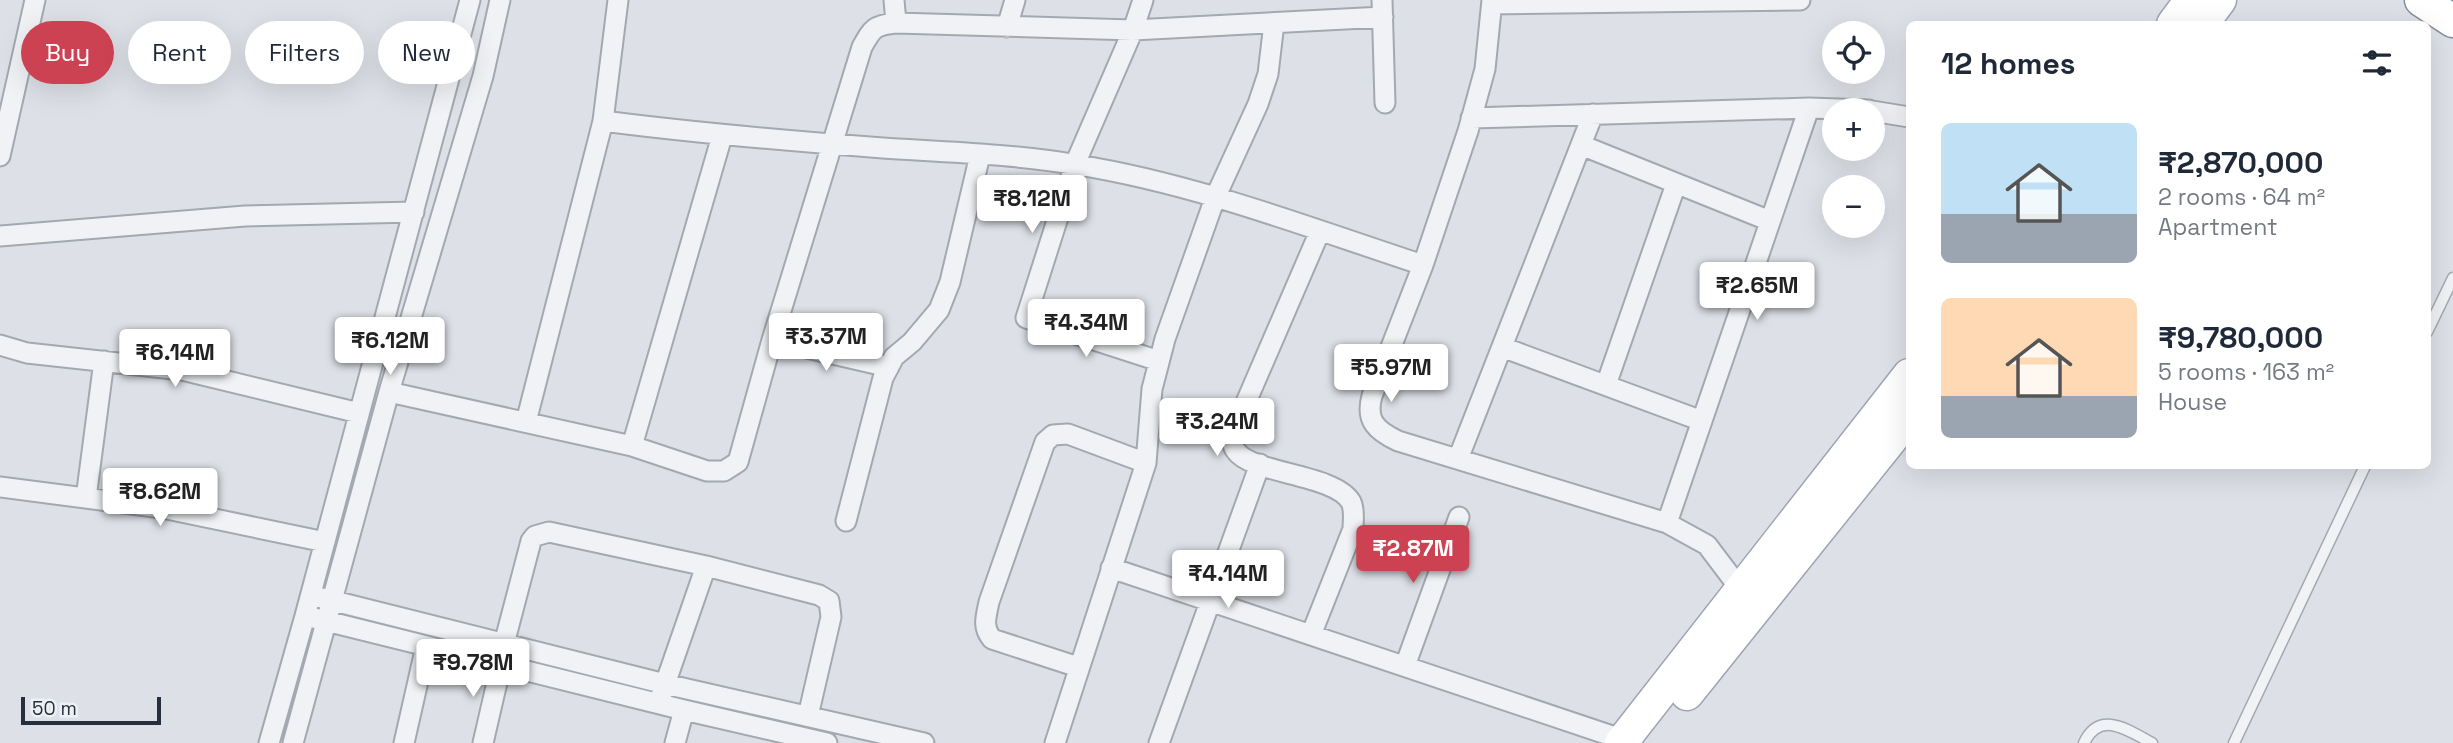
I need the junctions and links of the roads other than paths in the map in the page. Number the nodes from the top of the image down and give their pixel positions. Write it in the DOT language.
graph roads {
  1 [pos="35,0"];
  2 [pos="470,0"];
  3 [pos="500,0"];
  4 [pos="618,0"];
  5 [pos="894,0"];
  6 [pos="1015,0"];
  7 [pos="1143,0"];
  8 [pos="1752,0"];
  9 [pos="1800,0"];
  10 [pos="2192,0"];
  11 [pos="2220,0"];
  12 [pos="2421,0"];
  13 [pos="1492,2"];
  14 [pos="1382,8"];
  15 [pos="2176,21"];
  16 [pos="2204,21"];
  17 [pos="2453,21"];
  18 [pos="896,23"];
  19 [pos="1274,23"];
  20 [pos="1007,27"];
  21 [pos="1133,30"];
  22 [pos="1385,103"];
  23 [pos="1810,108"];
  24 [pos="1822,108"];
  25 [pos="1885,113"];
  26 [pos="1593,114"];
  27 [pos="1906,116"];
  28 [pos="1471,118"];
  29 [pos="603,121"];
  30 [pos="722,136"];
  31 [pos="834,144"];
  32 [pos="1581,145"];
  33 [pos="979,155"];
  34 [pos="0,156"];
  35 [pos="1074,164"];
  36 [pos="1676,184"];
  37 [pos="1215,198"];
  38 [pos="414,212"];
  39 [pos="1770,221"];
  40 [pos="1321,231"];
  41 [pos="0,236"];
  42 [pos="1423,265"];
  43 [pos="2453,278"];
  44 [pos="2431,324"];
  45 [pos="772,340"];
  46 [pos="0,345"];
  47 [pos="1502,348"];
  48 [pos="104,360"];
  49 [pos="1159,361"];
  50 [pos="889,367"];
  51 [pos="1906,379"];
  52 [pos="1606,385"];
  53 [pos="388,392"];
  54 [pos="359,413"];
  55 [pos="1702,421"];
  56 [pos="1906,421"];
  57 [pos="526,422"];
  58 [pos="632,446"];
  59 [pos="1458,460"];
  60 [pos="1146,463"];
  61 [pos="1260,464"];
  62 [pos="2364,469"];
  63 [pos="0,486"];
  64 [pos="86,498"];
  65 [pos="1459,517"];
  66 [pos="846,521"];
  67 [pos="1667,523"];
  68 [pos="325,542"];
  69 [pos="706,566"];
  70 [pos="1111,568"];
  71 [pos="1741,590"];
  72 [pos="311,595"];
  73 [pos="333,601"];
  74 [pos="1210,601"];
  75 [pos="305,616"];
  76 [pos="327,622"];
  77 [pos="1311,635"];
  78 [pos="504,644"];
  79 [pos="426,646"];
  80 [pos="501,665"];
  81 [pos="1405,666"];
  82 [pos="1078,667"];
  83 [pos="665,684"];
  84 [pos="659,704"];
  85 [pos="684,710"];
  86 [pos="808,716"];
  87 [pos="760,736"];
  88 [pos="1631,742"];
  89 [pos="269,743"];
  90 [pos="293,743"];
  91 [pos="404,743"];
  92 [pos="483,743"];
  93 [pos="675,743"];
  94 [pos="827,743"];
  95 [pos="924,743"];
  96 [pos="1055,743"];
  97 [pos="1159,743"];
  98 [pos="2084,743"];
  99 [pos="2152,743"];
  100 [pos="2234,743"];
  1 -- 34 [label="street"];
  2 -- 38 [label="street"];
  3 -- 53 [label="street"];
  4 -- 29 [label="street"];
  5 -- 18 [label="street"];
  6 -- 20 [label="street"];
  7 -- 21 [label="street"];
  8 -- 9 [label="street"];
  8 -- 13 [label="street"];
  10 -- 15 [label="main road"];
  11 -- 16 [label="main road"];
  12 -- 17 [label="main road"];
  13 -- 28 [label="street"];
  14 -- 19 [label="street"];
  14 -- 22 [label="street"];
  18 -- 20 [label="street"];
  18 -- 31 [label="street"];
  19 -- 21 [label="street"];
  19 -- 37 [label="street"];
  20 -- 21 [label="street"];
  21 -- 35 [label="street"];
  23 -- 24 [label="street"];
  23 -- 26 [label="street"];
  23 -- 39 [label="street"];
  25 -- 27 [label="street"];
  26 -- 28 [label="street"];
  26 -- 32 [label="street"];
  28 -- 42 [label="street"];
  29 -- 30 [label="street"];
  29 -- 57 [label="street"];
  30 -- 31 [label="street"];
  30 -- 58 [label="street"];
  31 -- 33 [label="street"];
  31 -- 45 [label="street"];
  32 -- 36 [label="street"];
  32 -- 47 [label="street"];
  33 -- 35 [label="street"];
  33 -- 50 [label="street"];
  35 -- 37 [label="street"];
  35 -- 49 [label="street"];
  36 -- 39 [label="street"];
  36 -- 52 [label="street"];
  37 -- 40 [label="street"];
  37 -- 49 [label="street"];
  38 -- 41 [label="street"];
  38 -- 54 [label="street"];
  39 -- 55 [label="street"];
  40 -- 42 [label="street"];
  40 -- 61 [label="street"];
  42 -- 59 [label="street"];
  43 -- 44 [label="lane"];
  45 -- 50 [label="street"];
  45 -- 58 [label="street"];
  46 -- 48 [label="street"];
  47 -- 52 [label="street"];
  47 -- 59 [label="street"];
  48 -- 54 [label="street"];
  48 -- 64 [label="street"];
  49 -- 60 [label="street"];
  50 -- 66 [label="street"];
  51 -- 71 [label="main road"];
  52 -- 55 [label="street"];
  53 -- 57 [label="street"];
  53 -- 73 [label="street"];
  54 -- 68 [label="street"];
  55 -- 67 [label="street"];
  56 -- 88 [label="main road"];
  57 -- 58 [label="street"];
  59 -- 67 [label="street"];
  60 -- 70 [label="street"];
  60 -- 82 [label="street"];
  61 -- 74 [label="street"];
  61 -- 77 [label="street"];
  62 -- 100 [label="lane"];
  63 -- 64 [label="street"];
  64 -- 68 [label="street"];
  65 -- 81 [label="street"];
  67 -- 71 [label="street"];
  68 -- 72 [label="street"];
  69 -- 78 [label="street"];
  69 -- 83 [label="street"];
  69 -- 86 [label="street"];
  70 -- 74 [label="street"];
  70 -- 82 [label="street"];
  71 -- 88 [label="main road"];
  72 -- 73 [label="street"];
  72 -- 75 [label="street"];
  73 -- 76 [label="street"];
  73 -- 78 [label="street"];
  74 -- 77 [label="street"];
  74 -- 97 [label="street"];
  75 -- 76 [label="street"];
  75 -- 89 [label="street"];
  76 -- 79 [label="street"];
  76 -- 90 [label="street"];
  77 -- 81 [label="street"];
  78 -- 83 [label="street"];
  79 -- 80 [label="street"];
  79 -- 91 [label="street"];
  80 -- 84 [label="street"];
  80 -- 92 [label="street"];
  81 -- 88 [label="street"];
  82 -- 96 [label="street"];
  83 -- 84 [label="street"];
  83 -- 86 [label="street"];
  84 -- 85 [label="street"];
  85 -- 87 [label="street"];
  85 -- 93 [label="street"];
  86 -- 95 [label="street"];
  87 -- 94 [label="street"];
  98 -- 99 [label="lane"];
}
